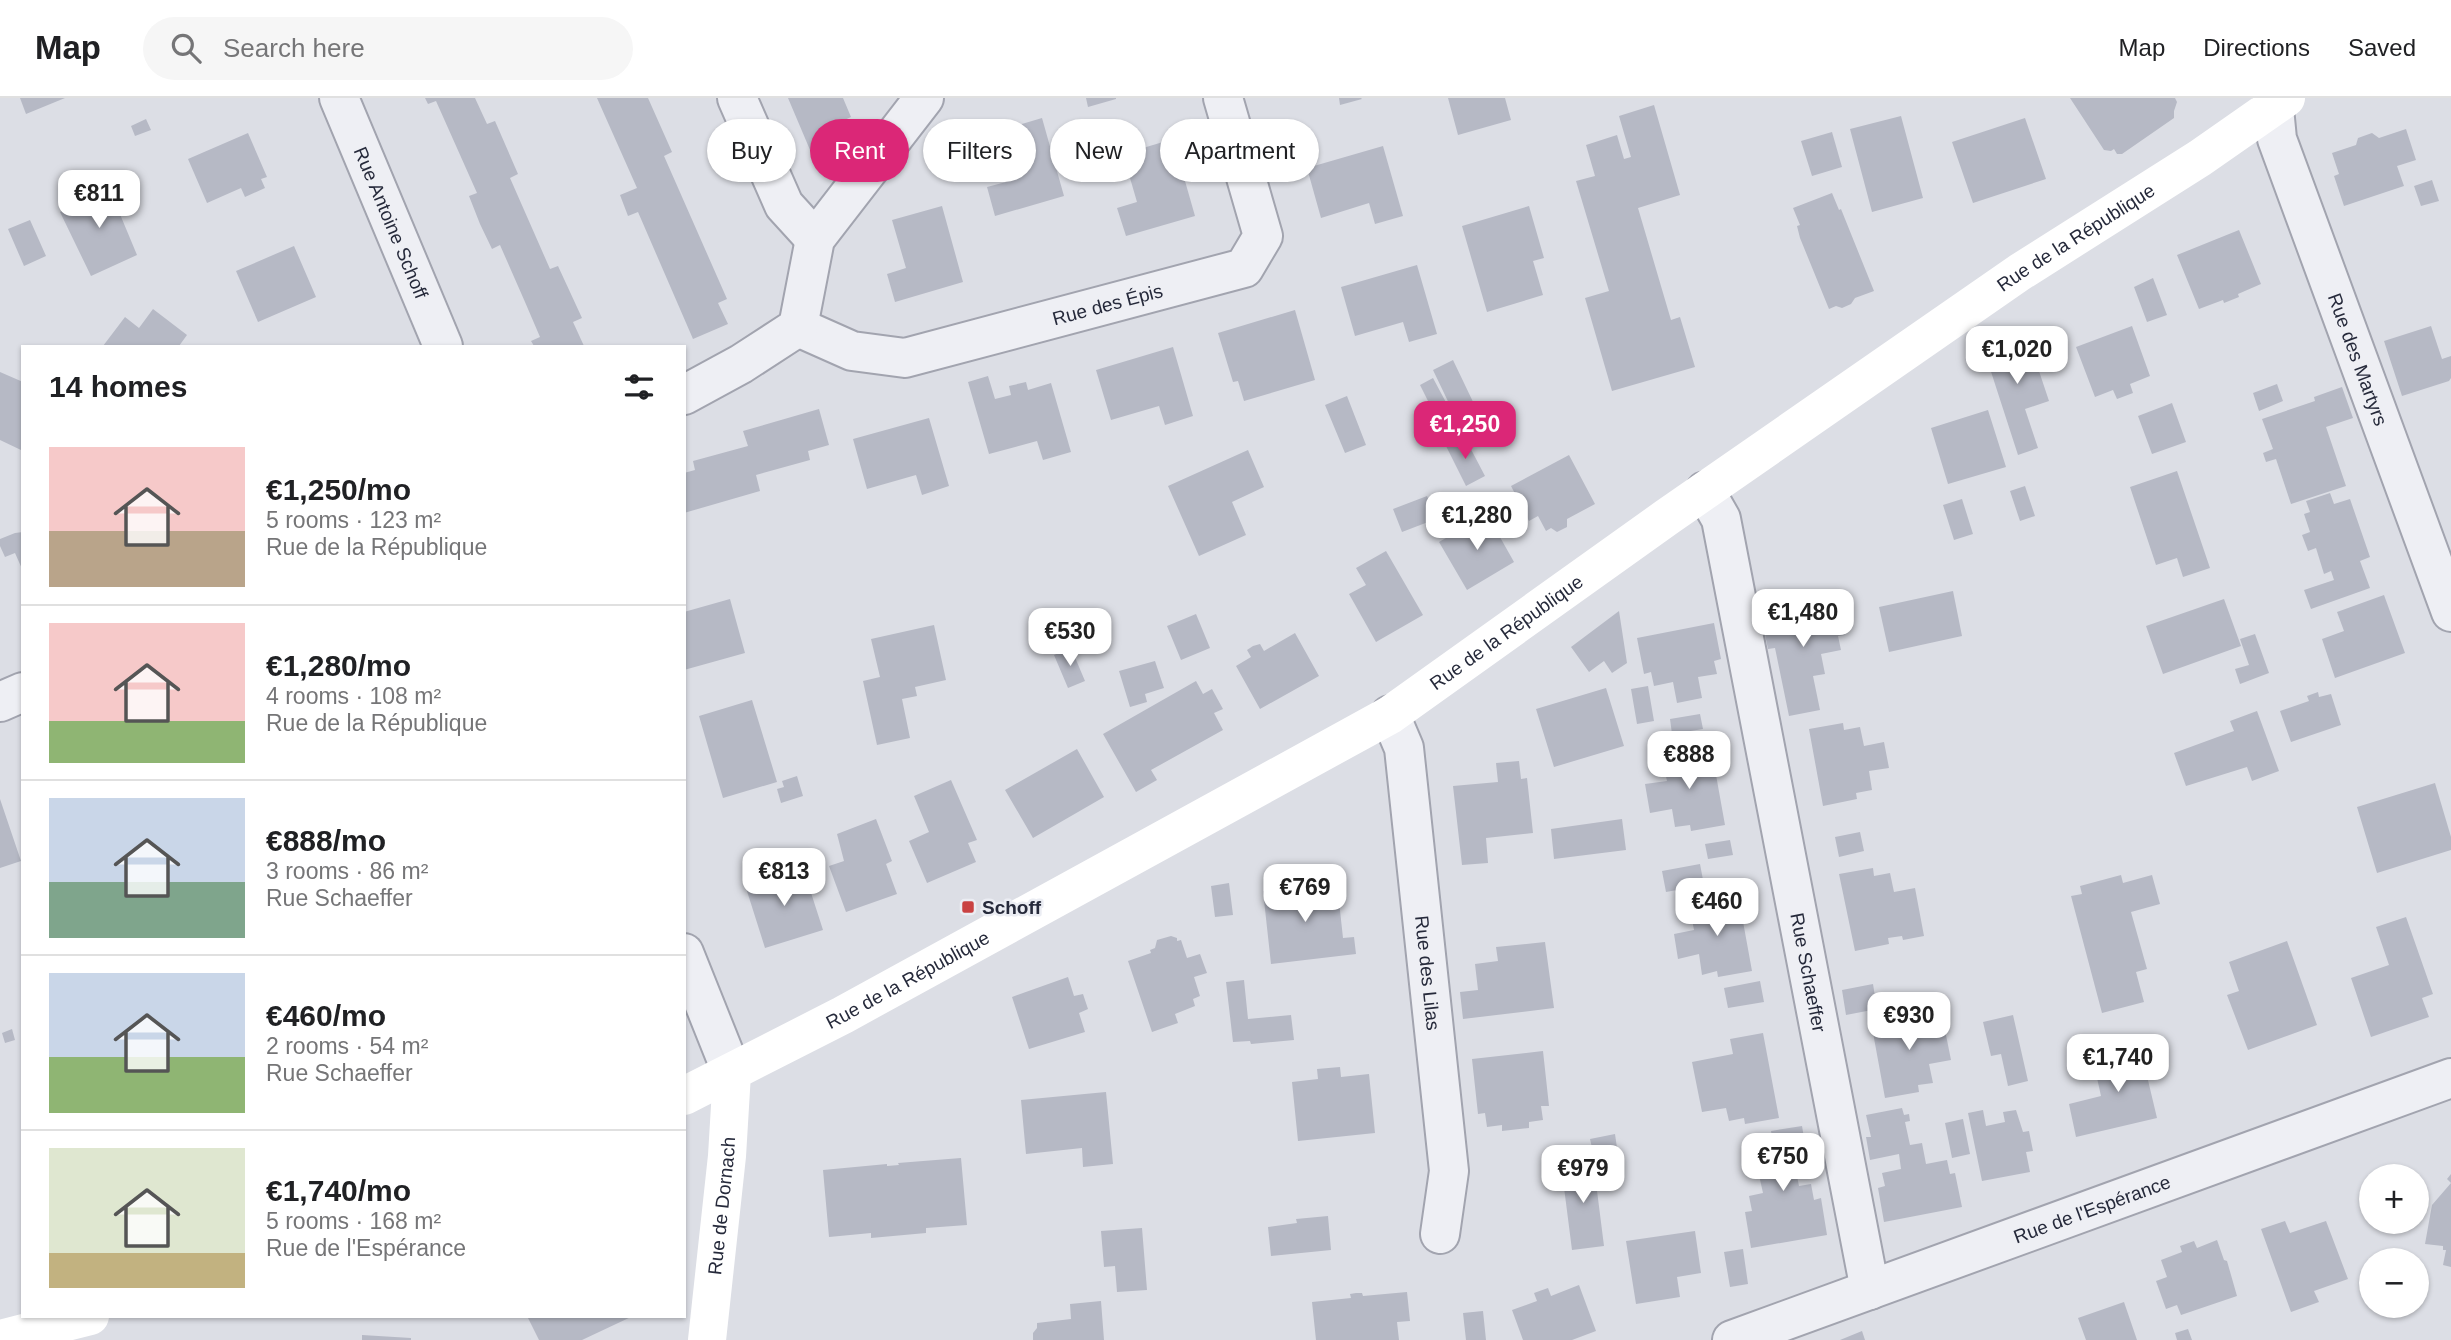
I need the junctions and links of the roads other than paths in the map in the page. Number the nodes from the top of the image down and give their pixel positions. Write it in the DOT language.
graph roads {
  1 [pos="339,98"];
  2 [pos="737,98"];
  3 [pos="924,98"];
  4 [pos="1223,98"];
  5 [pos="2278,101"];
  6 [pos="815,239"];
  7 [pos="798,327"];
  8 [pos="443,345"];
  9 [pos="686,394"];
  10 [pos="1705,491"];
  11 [pos="2451,612"];
  12 [pos="21,693"];
  13 [pos="0,702"];
  14 [pos="1390,715"];
  15 [pos="686,958"];
  16 [pos="732,1073"];
  17 [pos="2451,1078"];
  18 [pos="686,1095"];
  19 [pos="1440,1234"];
  20 [pos="1870,1290"];
  21 [pos="82,1318"];
  22 [pos="0,1339"];
  23 [pos="707,1340"];
  24 [pos="1732,1340"];
  1 -- 8 [label="street, Rue Antoine Schoff"];
  2 -- 6 [label="street"];
  3 -- 6 [label="street"];
  4 -- 7 [label="street, Rue des Épis"];
  5 -- 10 [label="main road, Rue de la République"];
  5 -- 11 [label="street, Rue des Martyrs"];
  6 -- 7 [label="street"];
  7 -- 9 [label="street"];
  10 -- 14 [label="main road, Rue de la République"];
  10 -- 20 [label="street, Rue Schaeffer"];
  12 -- 13 [label="street"];
  14 -- 16 [label="main road, Rue de la République"];
  14 -- 19 [label="street, Rue des Lilas"];
  15 -- 16 [label="street"];
  16 -- 18 [label="main road, Rue de la République"];
  16 -- 23 [label="main road, Rue de Dornach"];
  17 -- 20 [label="street, Rue de l'Espérance"];
  20 -- 24 [label="street, Rue de l'Espérance"];
  21 -- 22 [label="main road"];
}
